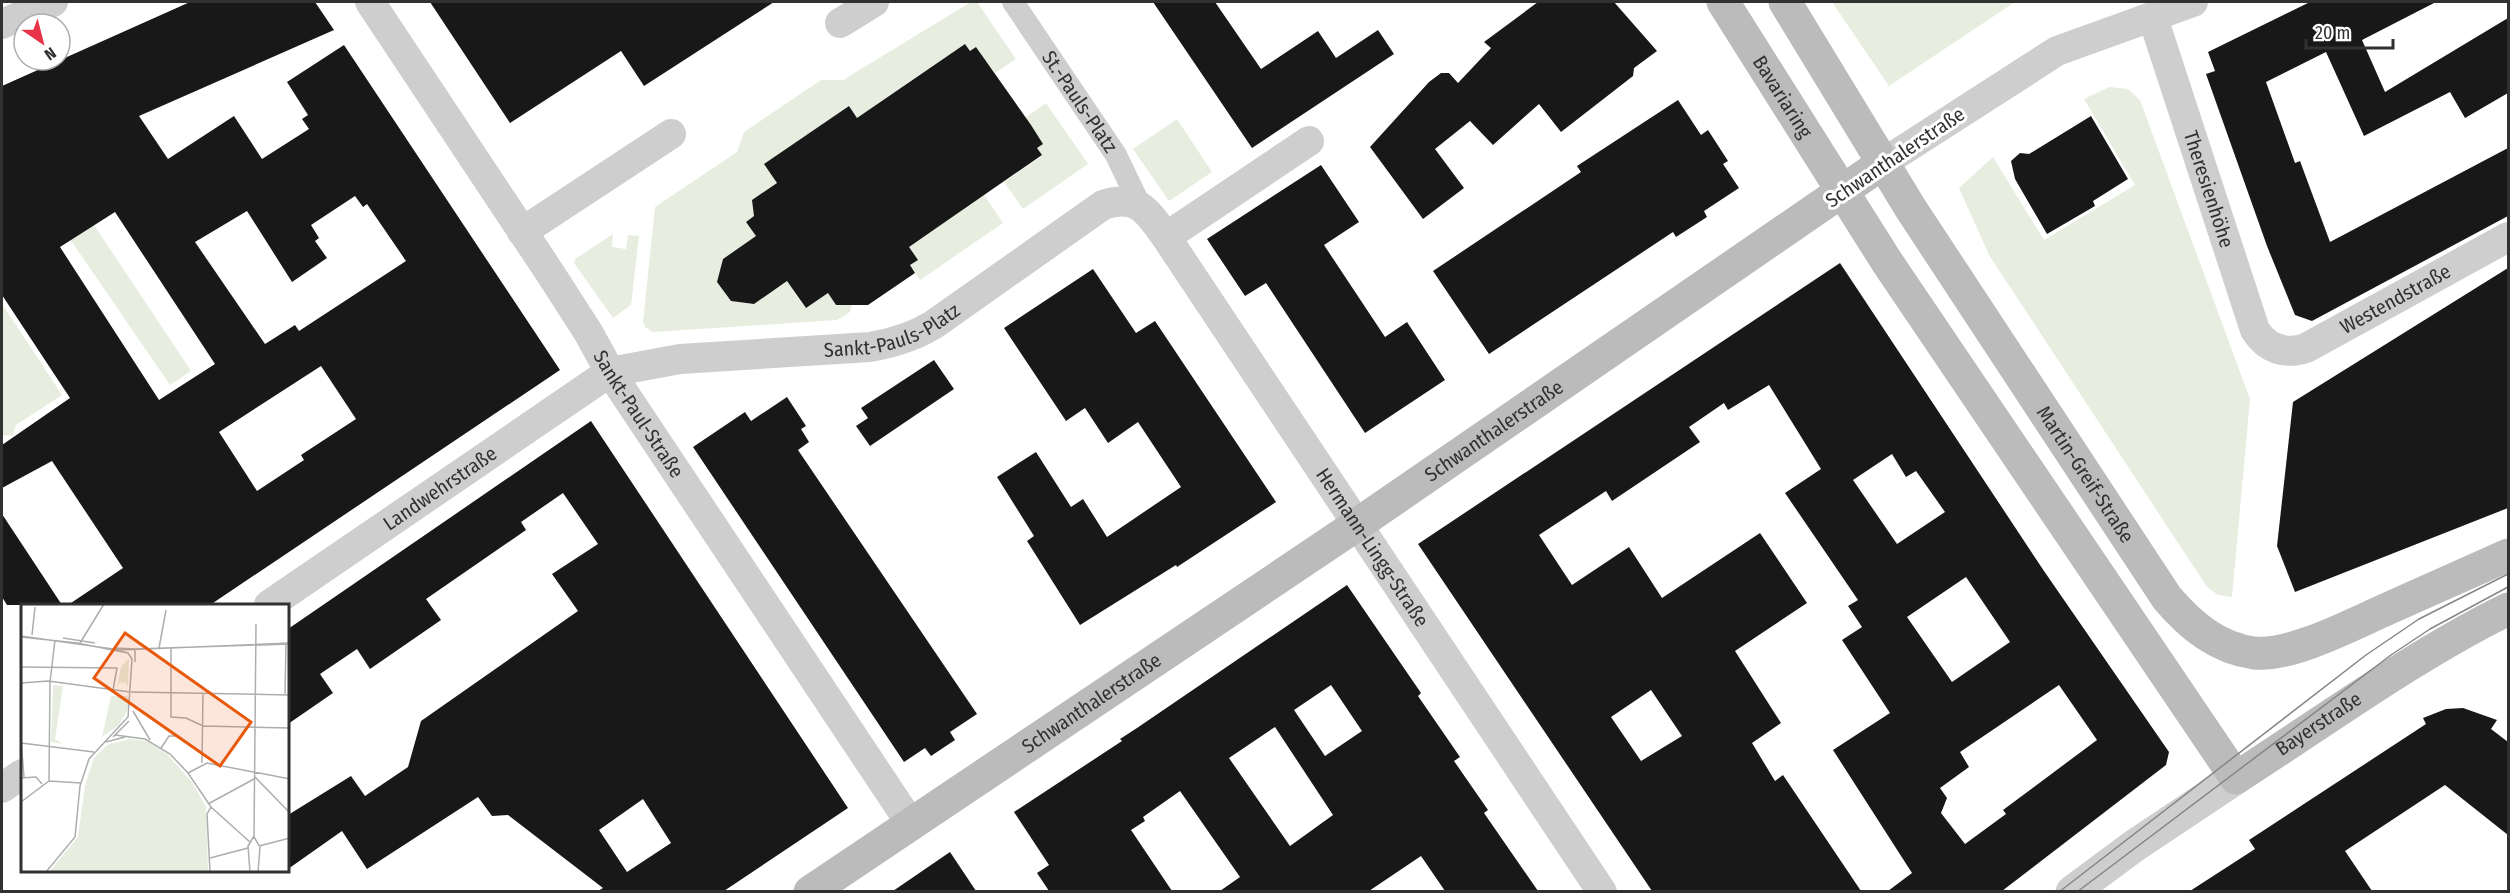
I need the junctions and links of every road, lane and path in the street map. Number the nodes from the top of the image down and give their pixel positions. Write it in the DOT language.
graph roads {
  1 [pos="53,2"];
  2 [pos="370,2"];
  3 [pos="874,2"];
  4 [pos="1013,2"];
  5 [pos="1723,2"];
  6 [pos="1785,2"];
  7 [pos="2193,2"];
  8 [pos="2153,18"];
  9 [pos="840,23"];
  10 [pos="2,24"];
  11 [pos="671,134"];
  12 [pos="1309,141"];
  13 [pos="1883,163"];
  14 [pos="1843,191"];
  15 [pos="1140,205"];
  16 [pos="522,232"];
  17 [pos="1166,237"];
  18 [pos="2508,237"];
  19 [pos="2279,350"];
  20 [pos="610,372"];
  21 [pos="1358,524"];
  22 [pos="2508,555"];
  23 [pos="270,604"];
  24 [pos="2508,609"];
  25 [pos="2230,768"];
  26 [pos="21,775"];
  27 [pos="2,788"];
  28 [pos="911,824"];
  29 [pos="810,891"];
  30 [pos="1602,891"];
  31 [pos="2072,891"];
  1 -- 10 [label="street"];
  2 -- 16 [label="street, Sankt-Paul-Straße"];
  3 -- 9 [label="street"];
  4 -- 15 [label="street, St.-Pauls-Platz"];
  5 -- 14 [label="main road, Bavariaring"];
  6 -- 13 [label="main road"];
  7 -- 8 [label="street, Schwanthalerstraße"];
  8 -- 13 [label="street, Schwanthalerstraße"];
  8 -- 19 [label="street, Theresienhöhe"];
  11 -- 16 [label="street"];
  12 -- 17 [label="street"];
  13 -- 14 [label="main road, Schwanthalerstraße"];
  13 -- 22 [label="main road, Martin-Greif-Straße"];
  14 -- 21 [label="main road, Schwanthalerstraße"];
  14 -- 25 [label="main road"];
  15 -- 17 [label="street, Hermann-Lingg-Straße"];
  15 -- 20 [label="street, Sankt-Pauls-Platz"];
  16 -- 20 [label="street, Sankt-Paul-Straße"];
  17 -- 21 [label="street, Hermann-Lingg-Straße"];
  18 -- 19 [label="street, Westendstraße"];
  20 -- 23 [label="street, Landwehrstraße"];
  20 -- 28 [label="street, Sankt-Paul-Straße"];
  21 -- 28 [label="main road, Schwanthalerstraße"];
  21 -- 30 [label="street, Hermann-Lingg-Straße"];
  24 -- 25 [label="main road, Bayerstraße"];
  25 -- 31 [label="street, Bayerstraße"];
  26 -- 27 [label="street"];
  28 -- 29 [label="main road, Schwanthalerstraße"];
}
